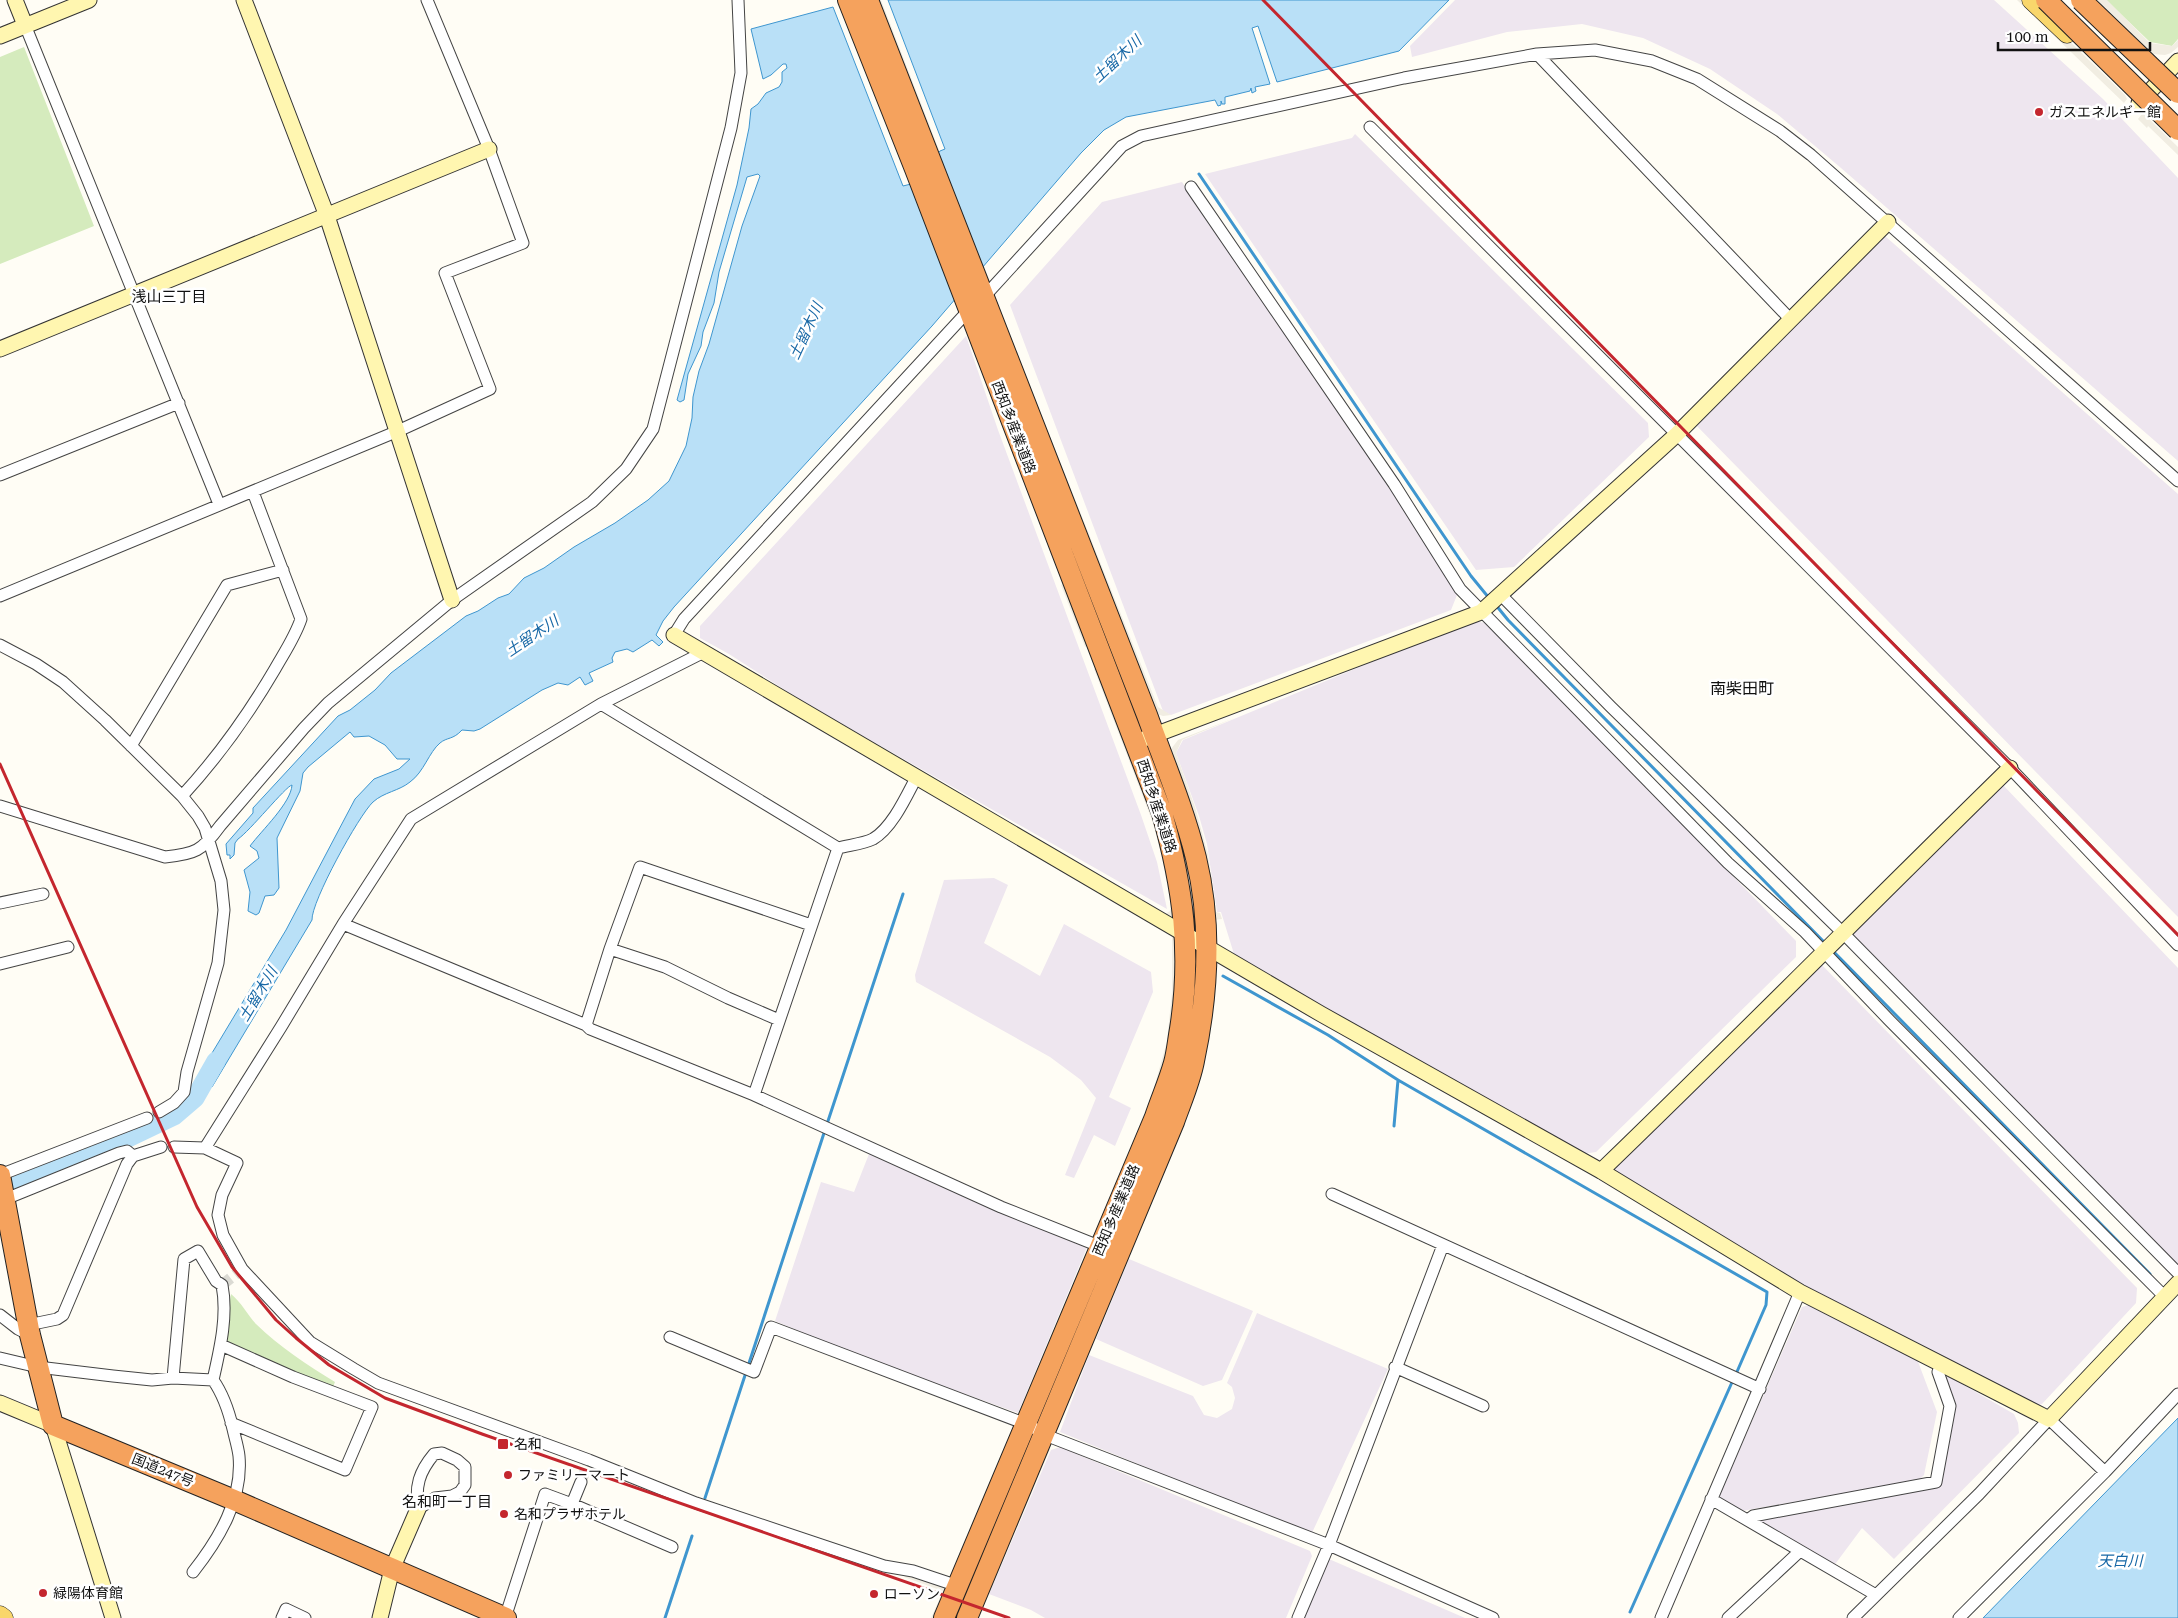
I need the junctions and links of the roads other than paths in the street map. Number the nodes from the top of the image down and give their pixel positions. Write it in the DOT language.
graph roads {
  1 [pos="15,0"];
  2 [pos="89,0"];
  3 [pos="244,0"];
  4 [pos="428,0"];
  5 [pos="848,0"];
  6 [pos="868,0"];
  7 [pos="2031,0"];
  8 [pos="2046,0"];
  9 [pos="2062,0"];
  10 [pos="2081,0"];
  11 [pos="2092,0"];
  12 [pos="741,1"];
  13 [pos="25,25"];
  14 [pos="0,36"];
  15 [pos="1537,54"];
  16 [pos="2174,73"];
  17 [pos="2178,93"];
  18 [pos="2139,103"];
  19 [pos="2178,114"];
  20 [pos="1370,127"];
  21 [pos="2178,130"];
  22 [pos="2178,140"];
  23 [pos="489,149"];
  24 [pos="922,162"];
  25 [pos="1191,187"];
  26 [pos="327,216"];
  27 [pos="1888,222"];
  28 [pos="135,293"];
  29 [pos="975,300"];
  30 [pos="1791,320"];
  31 [pos="0,349"];
  32 [pos="179,402"];
  33 [pos="398,431"];
  34 [pos="1676,435"];
  35 [pos="0,475"];
  36 [pos="2178,481"];
  37 [pos="253,492"];
  38 [pos="219,504"];
  39 [pos="284,570"];
  40 [pos="1500,594"];
  41 [pos="0,596"];
  42 [pos="452,600"];
  43 [pos="1481,612"];
  44 [pos="674,636"];
  45 [pos="0,645"];
  46 [pos="704,652"];
  47 [pos="601,704"];
  48 [pos="1155,735"];
  49 [pos="1136,742"];
  50 [pos="131,746"];
  51 [pos="2010,768"];
  52 [pos="916,778"];
  53 [pos="182,796"];
  54 [pos="0,806"];
  55 [pos="208,842"];
  56 [pos="838,848"];
  57 [pos="43,894"];
  58 [pos="0,903"];
  59 [pos="343,924"];
  60 [pos="811,925"];
  61 [pos="1842,932"];
  62 [pos="1186,934"];
  63 [pos="2178,945"];
  64 [pos="1206,946"];
  65 [pos="68,947"];
  66 [pos="610,948"];
  67 [pos="1823,951"];
  68 [pos="0,964"];
  69 [pos="779,1020"];
  70 [pos="586,1025"];
  71 [pos="754,1095"];
  72 [pos="159,1112"];
  73 [pos="147,1118"];
  74 [pos="160,1146"];
  75 [pos="174,1146"];
  76 [pos="204,1148"];
  77 [pos="133,1156"];
  78 [pos="1601,1171"];
  79 [pos="0,1175"];
  80 [pos="2,1192"];
  81 [pos="1332,1194"];
  82 [pos="1442,1245"];
  83 [pos="1100,1246"];
  84 [pos="1121,1254"];
  85 [pos="2178,1273"];
  86 [pos="2178,1283"];
  87 [pos="1800,1292"];
  88 [pos="2164,1297"];
  89 [pos="0,1315"];
  90 [pos="29,1330"];
  91 [pos="670,1337"];
  92 [pos="221,1346"];
  93 [pos="0,1358"];
  94 [pos="1940,1365"];
  95 [pos="38,1367"];
  96 [pos="1395,1367"];
  97 [pos="173,1378"];
  98 [pos="213,1380"];
  99 [pos="1760,1389"];
  100 [pos="2178,1394"];
  101 [pos="0,1403"];
  102 [pos="1484,1406"];
  103 [pos="2049,1419"];
  104 [pos="231,1422"];
  105 [pos="1026,1424"];
  106 [pos="53,1425"];
  107 [pos="1044,1434"];
  108 [pos="2105,1472"];
  109 [pos="581,1482"];
  110 [pos="1711,1499"];
  111 [pos="234,1500"];
  112 [pos="572,1504"];
  113 [pos="418,1509"];
  114 [pos="1748,1520"];
  115 [pos="1329,1545"];
  116 [pos="672,1547"];
  117 [pos="1799,1552"];
  118 [pos="392,1569"];
  119 [pos="193,1572"];
  120 [pos="958,1586"];
  121 [pos="1876,1595"];
  122 [pos="0,1616"];
  123 [pos="4,1618"];
  124 [pos="113,1618"];
  125 [pos="282,1618"];
  126 [pos="305,1618"];
  127 [pos="380,1618"];
  128 [pos="506,1618"];
  129 [pos="944,1618"];
  130 [pos="968,1618"];
  131 [pos="1298,1618"];
  132 [pos="1493,1618"];
  133 [pos="1661,1618"];
  134 [pos="1728,1618"];
  135 [pos="1853,1618"];
  136 [pos="1959,1618"];
  1 -- 13 [label="street"];
  2 -- 13 [label="street"];
  3 -- 26 [label="street"];
  4 -- 23 [label="street"];
  5 -- 24 [label="highway, 西知多産業道路"];
  6 -- 24 [label="highway, 西知多産業道路"];
  7 -- 18 [label="main road"];
  8 -- 21 [label="highway, bridge"];
  9 -- 19 [label="highway"];
  10 -- 17 [label="highway, bridge"];
  11 -- 16 [label="main road"];
  12 -- 42 [label="street"];
  13 -- 14 [label="street"];
  13 -- 28 [label="street"];
  15 -- 27 [label="street"];
  15 -- 29 [label="street"];
  15 -- 30 [label="street"];
  16 -- 18 [label="street"];
  18 -- 22 [label="main road"];
  20 -- 34 [label="street"];
  23 -- 26 [label="street"];
  23 -- 33 [label="street"];
  24 -- 29 [label="highway, 西知多産業道路"];
  25 -- 43 [label="street"];
  26 -- 28 [label="street"];
  26 -- 33 [label="street"];
  27 -- 30 [label="street"];
  27 -- 36 [label="street"];
  28 -- 31 [label="street"];
  28 -- 32 [label="street"];
  29 -- 44 [label="street"];
  29 -- 48 [label="highway, 西知多産業道路"];
  29 -- 49 [label="highway, 西知多産業道路"];
  30 -- 34 [label="street"];
  32 -- 35 [label="street"];
  32 -- 38 [label="street"];
  33 -- 37 [label="street"];
  33 -- 42 [label="street"];
  34 -- 40 [label="street"];
  34 -- 51 [label="street"];
  37 -- 38 [label="street"];
  37 -- 39 [label="street"];
  38 -- 41 [label="street"];
  39 -- 50 [label="street"];
  39 -- 53 [label="street"];
  40 -- 43 [label="street"];
  40 -- 61 [label="street"];
  42 -- 55 [label="street"];
  43 -- 48 [label="street"];
  43 -- 67 [label="street"];
  44 -- 46 [label="street"];
  45 -- 50 [label="street"];
  46 -- 47 [label="street"];
  46 -- 52 [label="street"];
  47 -- 56 [label="street"];
  47 -- 59 [label="street"];
  48 -- 49 [label="street"];
  48 -- 64 [label="highway, 西知多産業道路"];
  49 -- 62 [label="highway, 西知多産業道路"];
  50 -- 53 [label="street"];
  51 -- 61 [label="street"];
  51 -- 63 [label="street"];
  52 -- 56 [label="street"];
  52 -- 62 [label="street"];
  53 -- 55 [label="street"];
  54 -- 55 [label="street"];
  55 -- 72 [label="street"];
  56 -- 60 [label="street"];
  57 -- 58 [label="street"];
  59 -- 70 [label="street"];
  59 -- 76 [label="street"];
  60 -- 66 [label="street"];
  60 -- 69 [label="street"];
  61 -- 67 [label="street"];
  61 -- 85 [label="street"];
  62 -- 64 [label="street"];
  62 -- 83 [label="highway, 西知多産業道路"];
  64 -- 78 [label="street"];
  64 -- 84 [label="highway, 西知多産業道路"];
  65 -- 68 [label="street"];
  66 -- 69 [label="street"];
  66 -- 70 [label="street"];
  67 -- 78 [label="street"];
  67 -- 88 [label="street"];
  69 -- 71 [label="street"];
  70 -- 71 [label="street"];
  71 -- 83 [label="street"];
  73 -- 79 [label="street"];
  74 -- 77 [label="street"];
  75 -- 76 [label="street"];
  76 -- 120 [label="street"];
  77 -- 80 [label="street"];
  77 -- 90 [label="street"];
  78 -- 87 [label="street"];
  79 -- 80 [label="highway"];
  80 -- 90 [label="highway"];
  81 -- 82 [label="street"];
  82 -- 96 [label="street"];
  82 -- 99 [label="street"];
  83 -- 84 [label="street"];
  83 -- 105 [label="highway, 西知多産業道路"];
  84 -- 107 [label="highway, 西知多産業道路"];
  86 -- 88 [label="street"];
  87 -- 94 [label="street"];
  87 -- 99 [label="street"];
  88 -- 103 [label="street"];
  89 -- 90 [label="street"];
  90 -- 95 [label="highway"];
  91 -- 105 [label="street"];
  92 -- 97 [label="street"];
  92 -- 98 [label="street"];
  92 -- 104 [label="street"];
  93 -- 95 [label="street"];
  94 -- 103 [label="street"];
  94 -- 114 [label="street"];
  95 -- 97 [label="street"];
  95 -- 106 [label="highway"];
  96 -- 102 [label="street"];
  96 -- 115 [label="street"];
  97 -- 98 [label="street"];
  98 -- 104 [label="street"];
  99 -- 110 [label="street"];
  100 -- 108 [label="street"];
  101 -- 106 [label="street"];
  103 -- 108 [label="street"];
  103 -- 121 [label="street"];
  104 -- 111 [label="street"];
  105 -- 107 [label="street"];
  105 -- 120 [label="highway, 西知多産業道路"];
  106 -- 111 [label="highway, 国道247号"];
  106 -- 124 [label="street"];
  107 -- 115 [label="street"];
  107 -- 130 [label="highway, 西知多産業道路"];
  108 -- 136 [label="street"];
  109 -- 112 [label="street"];
  110 -- 114 [label="street"];
  110 -- 133 [label="street"];
  111 -- 118 [label="highway, 国道247号"];
  111 -- 119 [label="street"];
  112 -- 116 [label="street"];
  112 -- 128 [label="street"];
  113 -- 113 [label="street"];
  113 -- 118 [label="street"];
  114 -- 117 [label="street"];
  115 -- 131 [label="street"];
  115 -- 132 [label="street"];
  117 -- 121 [label="street"];
  117 -- 134 [label="street"];
  118 -- 127 [label="street"];
  118 -- 128 [label="highway, 国道247号"];
  120 -- 129 [label="highway, 西知多産業道路"];
  121 -- 135 [label="street"];
  122 -- 123 [label="main road"];
  125 -- 126 [label="street"];
}
